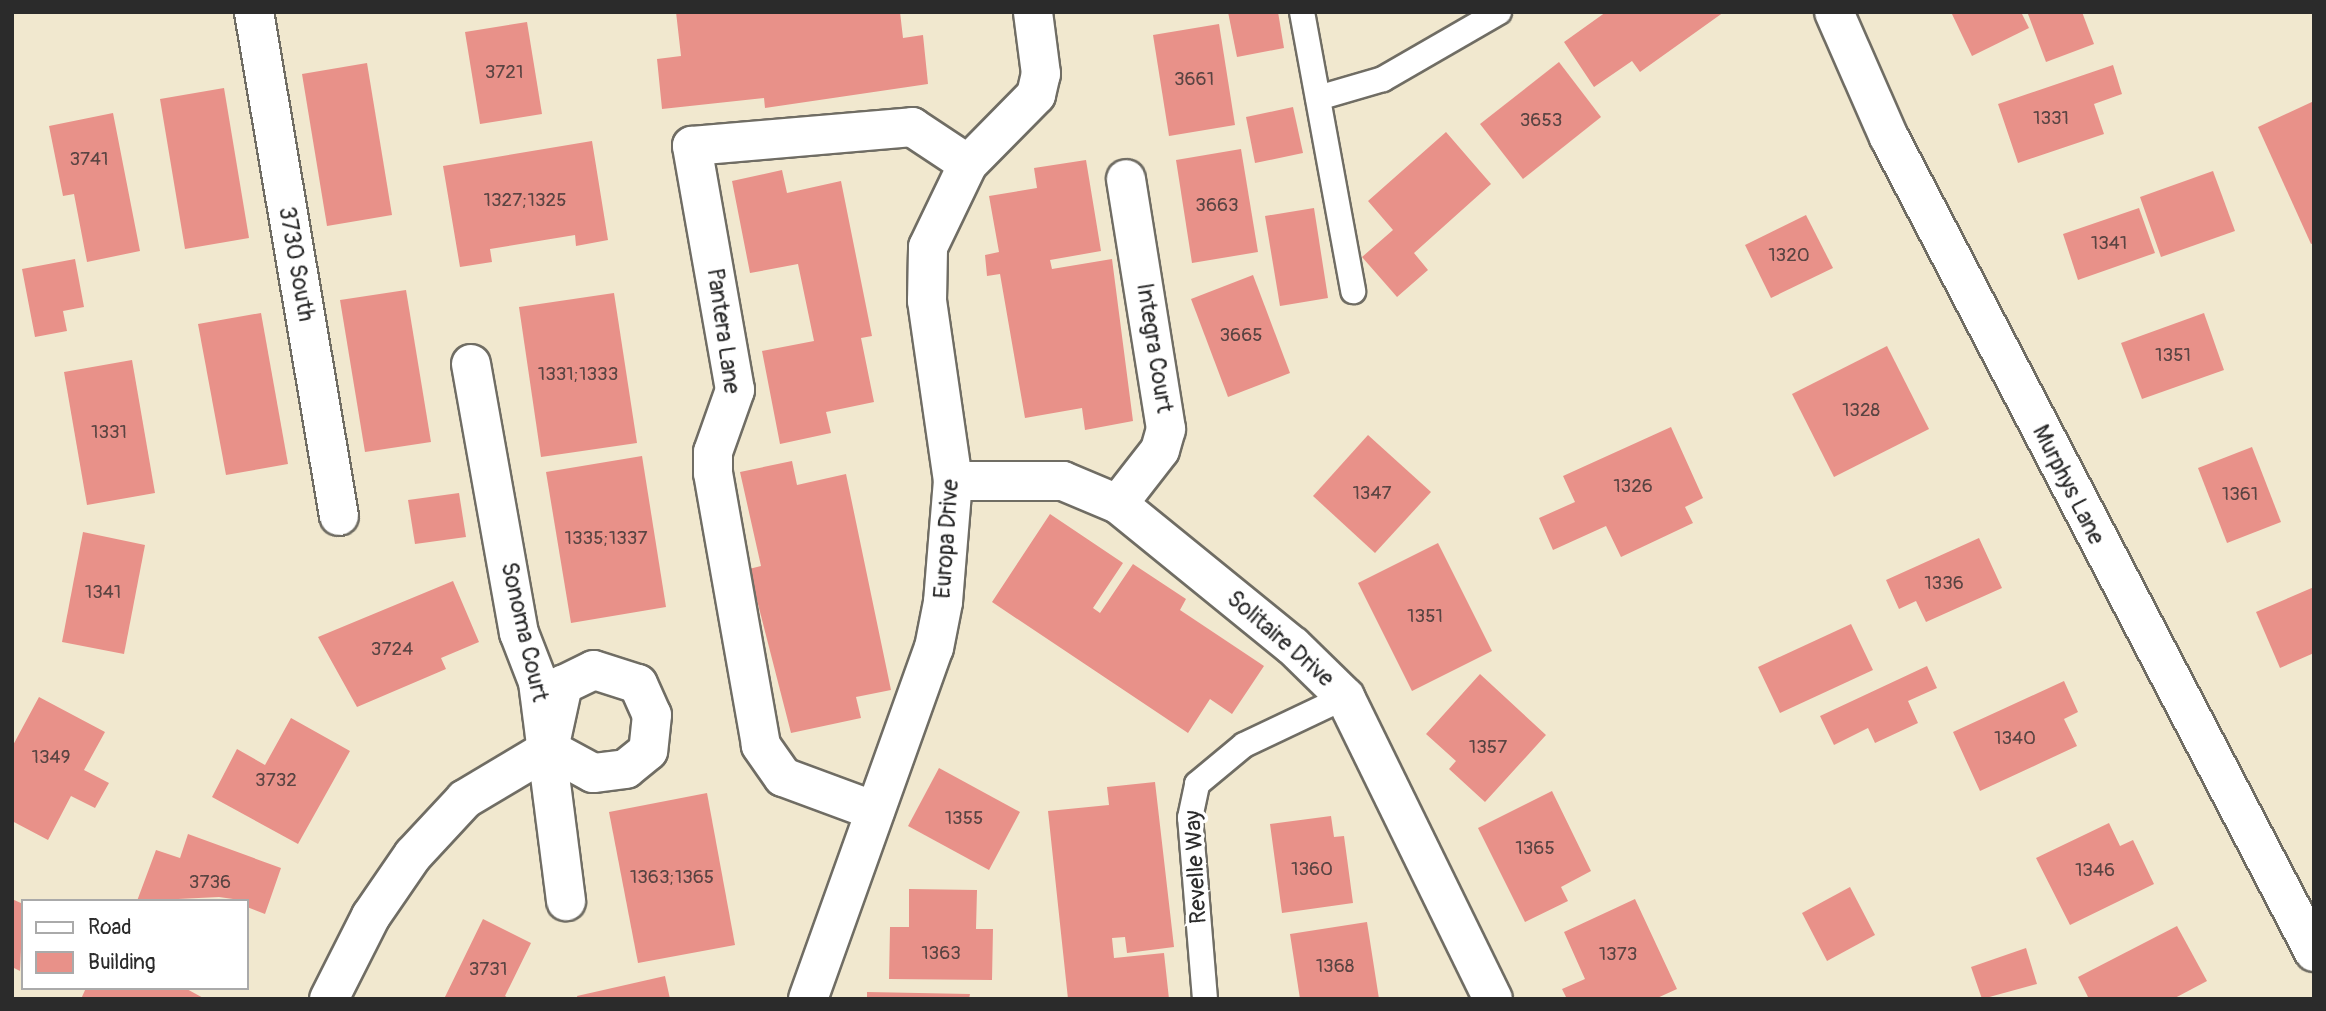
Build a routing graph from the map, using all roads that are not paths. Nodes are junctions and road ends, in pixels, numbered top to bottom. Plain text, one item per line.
1 (254, 12) edge
2 (1032, 12) edge
3 (1302, 12) edge
4 (1499, 12) edge
5 (1834, 12) edge
6 (1318, 98) junction
7 (968, 164) junction
8 (1126, 179) dead end
9 (1353, 291) dead end
10 (471, 364) dead end
11 (953, 481) junction
12 (1118, 505) junction
13 (339, 516) dead end
14 (1345, 698) junction
15 (549, 749) junction
16 (875, 811) junction
17 (566, 901) dead end
18 (2314, 952) edge
19 (329, 999) edge
20 (807, 999) edge
21 (1205, 999) edge
22 (1493, 999) edge

1 - 13 street, 3730 South
2 - 7 street, Europa Drive
3 - 6 lane
4 - 6 lane
5 - 18 street, Murphys Lane
6 - 9 lane
7 - 11 street, Europa Drive
7 - 16 street, Pantera Lane
8 - 12 street, Integra Court
10 - 15 street, Sonoma Court
11 - 12 street, Solitaire Drive
11 - 16 street, Europa Drive
12 - 14 street, Solitaire Drive
14 - 21 lane, Revelle Way
14 - 22 street, Solitaire Drive
15 - 17 street, Sonoma Court
15 - 19 street
16 - 20 street, Europa Drive

